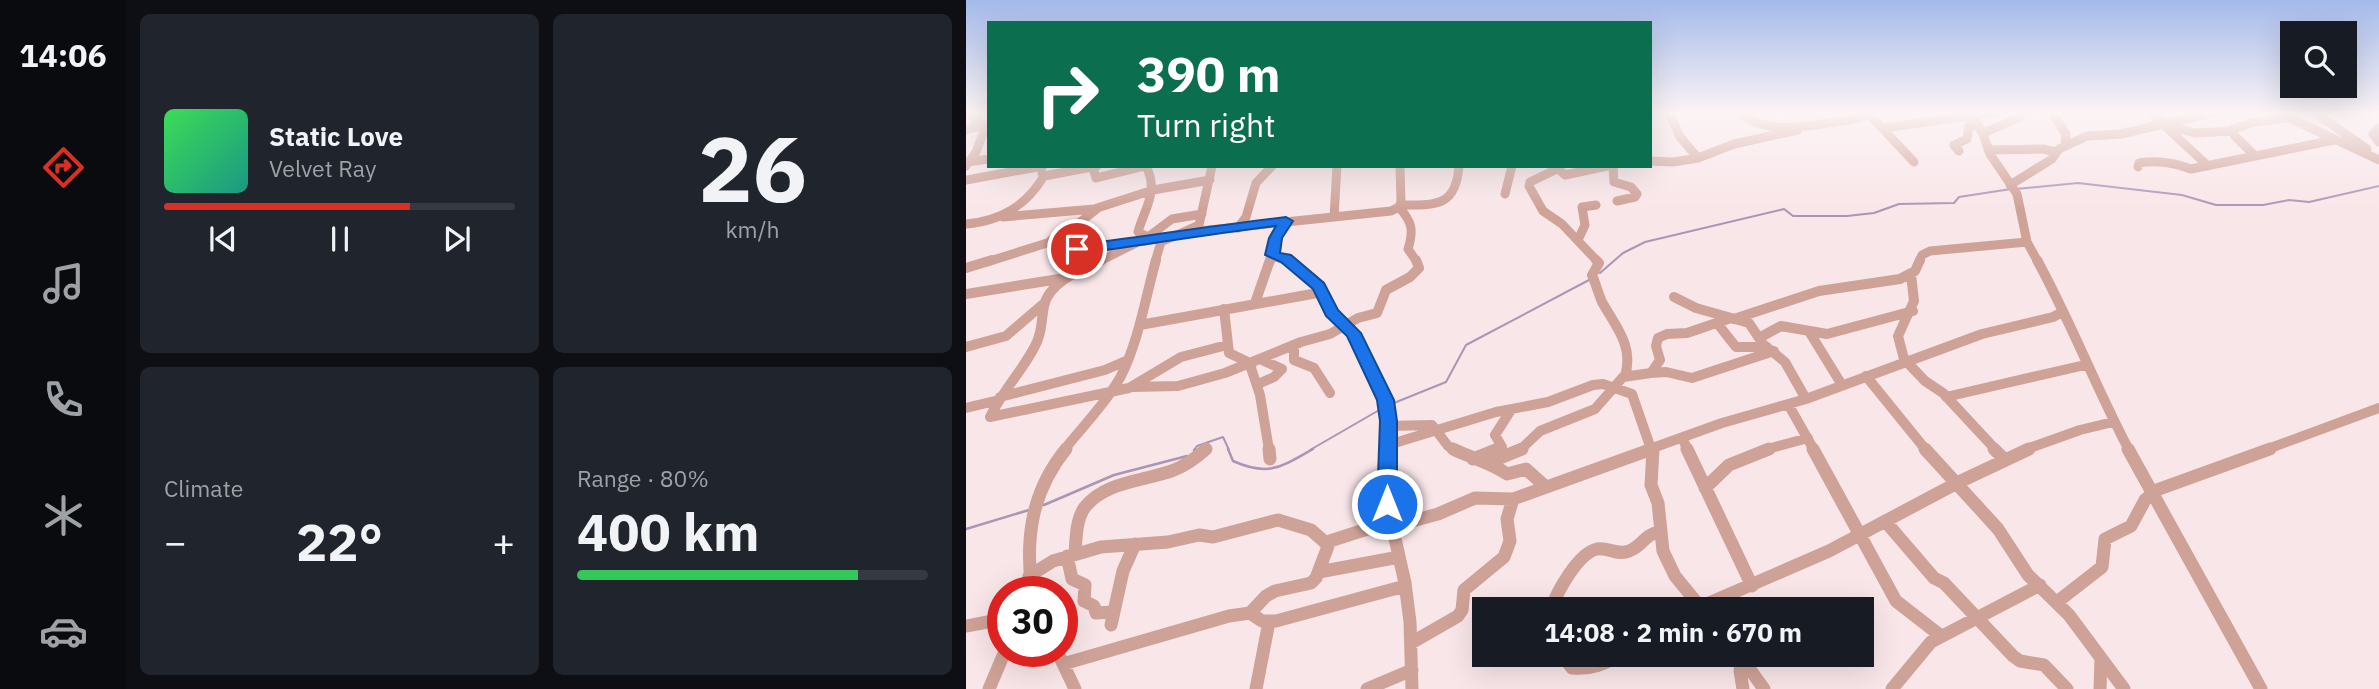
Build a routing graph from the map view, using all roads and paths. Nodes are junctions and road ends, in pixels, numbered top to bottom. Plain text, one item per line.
1 (973, 144) edge
2 (1686, 144) edge
3 (1734, 144) edge
4 (1898, 144) edge
5 (1956, 144) edge
6 (1986, 144) edge
7 (1997, 144) edge
8 (2186, 144) edge
9 (2244, 144) edge
10 (2312, 144) edge
11 (2344, 144) edge
12 (2359, 144) edge
13 (2065, 145) edge
14 (1988, 150) junction
15 (1959, 151) dead end
16 (2056, 152) junction
17 (2006, 153) junction
18 (2254, 155) junction
19 (1698, 158) junction
20 (2379, 158) edge
21 (987, 159) edge
22 (1652, 161) edge
23 (1914, 162) dead end
24 (967, 163) edge
25 (2208, 166) junction
26 (2138, 167) dead end
27 (1078, 168) edge
28 (1095, 168) edge
29 (1138, 168) edge
30 (1147, 168) edge
31 (1212, 168) edge
32 (1270, 168) edge
33 (1337, 168) edge
34 (1400, 168) edge
35 (1459, 168) edge
36 (1512, 168) edge
37 (1556, 168) edge
38 (1612, 168) edge
39 (1578, 169) edge
40 (1044, 170) edge
41 (966, 180) edge
42 (1210, 180) junction
43 (2012, 188) junction
44 (1153, 190) junction
45 (1505, 194) dead end
46 (1617, 201) dead end
47 (1596, 205) dead end
48 (1399, 206) junction
49 (1098, 208) junction
50 (1202, 214) junction
51 (1003, 217) junction
52 (1335, 217) junction
53 (1286, 221) junction
54 (966, 224) edge
55 (1237, 228) junction
56 (1187, 232) junction
57 (1147, 238) junction
58 (1165, 238) junction
59 (1577, 240) junction
60 (2027, 242) junction
61 (1046, 243) junction
62 (1077, 249) junction
63 (1272, 255) junction
64 (968, 270) edge
65 (1911, 274) junction
66 (1070, 276) junction
67 (1323, 292) junction
68 (966, 294) edge
69 (1674, 297) dead end
70 (1255, 303) junction
71 (1042, 305) junction
72 (1224, 309) junction
73 (1913, 311) junction
74 (2061, 317) junction
75 (1733, 318) junction
76 (1717, 323) junction
77 (1140, 325) junction
78 (1347, 326) junction
79 (1810, 333) junction
80 (1227, 345) junction
81 (1767, 345) junction
82 (1294, 347) junction
83 (966, 348) edge
84 (1128, 360) junction
85 (1908, 362) junction
86 (1255, 363) junction
87 (2085, 365) junction
88 (1651, 373) junction
89 (1625, 376) junction
90 (1866, 376) junction
91 (1258, 384) junction
92 (1842, 385) junction
93 (1132, 387) junction
94 (1114, 389) junction
95 (1614, 389) junction
96 (1330, 393) dead end
97 (1946, 397) junction
98 (1000, 399) junction
99 (1806, 399) junction
100 (1788, 404) junction
101 (966, 408) edge
102 (2379, 408) edge
103 (1511, 410) junction
104 (2113, 422) junction
105 (1388, 426) junction
106 (1437, 430) junction
107 (1682, 438) junction
108 (1808, 438) junction
109 (1388, 445) junction
110 (1206, 449) dead end
111 (1652, 449) junction
112 (2003, 458) junction
113 (1270, 459) dead end
114 (1472, 459) junction
115 (1496, 466) junction
116 (1957, 482) junction
117 (1546, 487) junction
118 (1705, 488) junction
119 (2152, 493) junction
120 (1513, 499) junction
121 (1885, 521) junction
122 (1393, 525) junction
123 (1661, 531) junction
124 (1860, 535) junction
125 (1135, 544) junction
126 (1327, 544) junction
127 (1071, 555) junction
128 (1399, 557) junction
129 (1319, 572) junction
130 (1029, 576) joint
131 (2040, 585) junction
132 (1405, 586) junction
133 (1752, 586) junction
134 (1557, 597) edge
135 (1693, 597) edge
136 (1726, 597) edge
137 (2057, 602) junction
138 (1250, 613) junction
139 (1976, 617) junction
140 (987, 622) edge
141 (1269, 622) junction
142 (966, 626) edge
143 (1941, 636) junction
144 (1411, 643) junction
145 (1078, 654) edge
146 (2101, 658) junction
147 (998, 667) edge
148 (1064, 667) edge
149 (1571, 667) edge
150 (1592, 667) edge
151 (1740, 667) edge
152 (1749, 667) edge
153 (1412, 670) junction
154 (989, 689) edge
155 (1075, 689) edge
156 (1256, 689) edge
157 (1367, 689) edge
158 (1412, 689) edge
159 (1742, 689) edge
160 (1764, 689) edge
161 (1892, 689) edge
162 (2067, 689) edge
163 (2099, 689) edge
164 (2124, 689) edge
165 (2261, 689) edge

1 - 24 street
2 - 19 street
3 - 19 street
4 - 23 street
5 - 15 street
6 - 14 street
7 - 17 street
8 - 25 street
9 - 18 street
10 - 18 street
11 - 20 street
12 - 20 street
13 - 16 street
14 - 17 street
14 - 43 street
16 - 17 street
16 - 43 street
18 - 25 street
19 - 22 street
21 - 24 street
25 - 26 street
27 - 40 street
28 - 29 street
30 - 44 street
31 - 42 street
32 - 55 street
33 - 52 street
34 - 48 street
35 - 48 street
36 - 45 street
37 - 39 street
37 - 59 street
38 - 46 street
40 - 41 street
40 - 51 street
42 - 44 street
42 - 50 street
43 - 60 street
44 - 49 street
44 - 57 street
47 - 59 street
48 - 52 street
48 - 78 street
49 - 51 street
49 - 61 street
50 - 56 street
50 - 57 street
51 - 54 street
52 - 53 street
53 - 55 street
53 - 63 street
55 - 56 street
56 - 58 street
57 - 58 street
57 - 62 street
57 - 66 street
58 - 77 street
59 - 89 street
60 - 65 street
60 - 74 street
61 - 62 street
61 - 64 street
62 - 66 street
63 - 67 street
63 - 70 street
65 - 73 street
65 - 75 street
66 - 68 street
66 - 71 street
67 - 70 street
67 - 78 street
69 - 75 street
70 - 72 street
71 - 83 street
71 - 98 street
72 - 77 street
72 - 80 street
73 - 79 street
73 - 85 street
74 - 85 street
74 - 87 street
75 - 76 street
75 - 81 street
76 - 81 street
76 - 88 street
77 - 84 street
78 - 82 street
78 - 105 street
79 - 81 street
79 - 92 street
80 - 86 street
80 - 93 street
81 - 88 street
81 - 99 street
82 - 86 street
82 - 96 street
84 - 94 street
84 - 98 street
85 - 90 street
85 - 97 street
86 - 91 street
86 - 91 street
86 - 93 street
87 - 97 street
87 - 104 street
88 - 89 street
89 - 95 street
90 - 92 street
90 - 116 street
91 - 113 street
92 - 99 street
93 - 94 street
94 - 98 street
94 - 130 street
95 - 103 street
95 - 111 street
95 - 115 street
97 - 112 street
98 - 101 street
99 - 100 street
100 - 107 street
100 - 108 street
102 - 119 street
103 - 106 street
103 - 114 street
104 - 112 street
104 - 119 street
105 - 106 street
105 - 109 street
106 - 109 street
106 - 114 street
107 - 111 street
107 - 118 street
108 - 118 street
108 - 124 street
109 - 122 street
110 - 127 street
111 - 117 street
111 - 123 street
112 - 116 street
114 - 115 street
115 - 117 street
116 - 121 street
116 - 131 street
117 - 120 street
118 - 133 street
119 - 137 street
119 - 165 street
120 - 122 street
120 - 144 street
121 - 124 street
121 - 139 street
122 - 126 street
122 - 128 street
123 - 134 street
123 - 135 street
124 - 133 street
124 - 143 street
125 - 126 street
125 - 127 street
125 - 127 street
126 - 129 street
127 - 130 street
128 - 129 street
128 - 132 street
129 - 138 street
131 - 137 street
131 - 139 street
132 - 141 street
132 - 144 street
133 - 136 street
137 - 146 street
138 - 141 street
138 - 145 street
139 - 143 street
139 - 162 street
140 - 142 street
141 - 156 street
143 - 161 street
144 - 153 street
146 - 163 street
146 - 164 street
147 - 154 street
148 - 155 street
149 - 150 street
151 - 159 street
152 - 160 street
153 - 157 street
153 - 158 street

